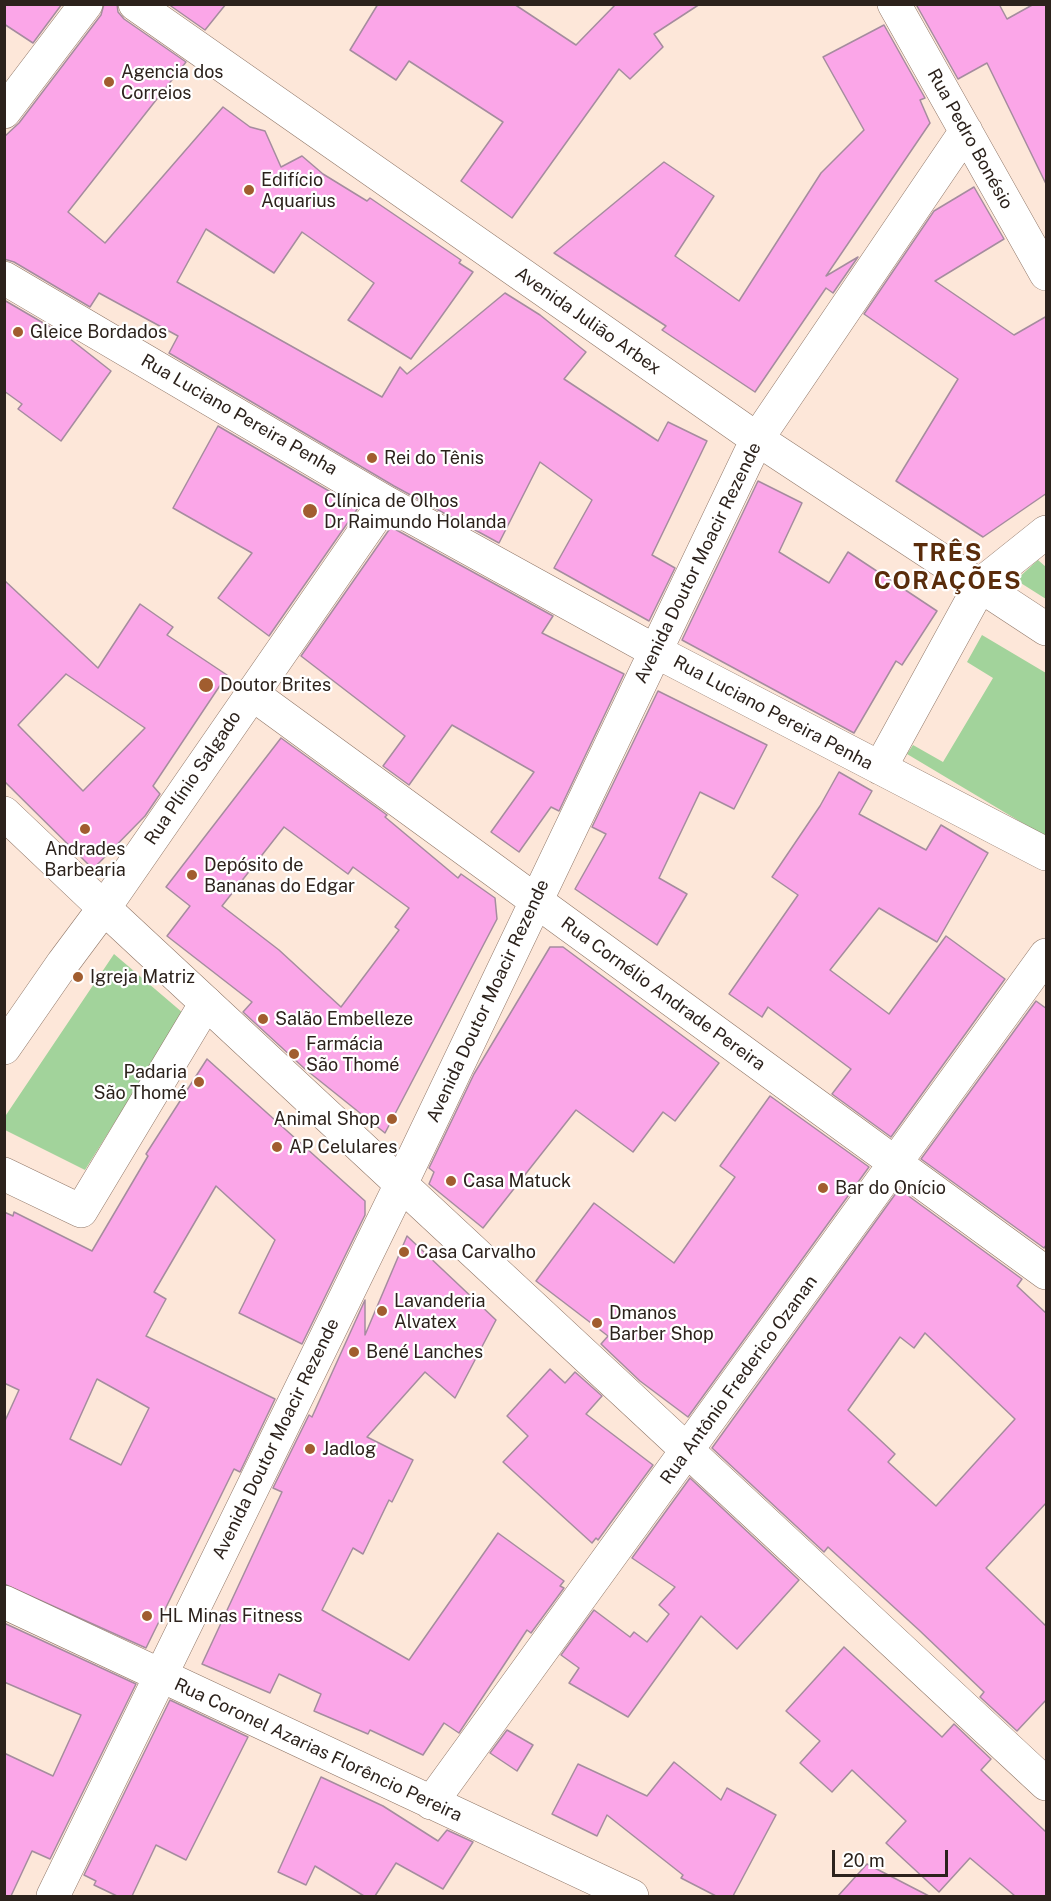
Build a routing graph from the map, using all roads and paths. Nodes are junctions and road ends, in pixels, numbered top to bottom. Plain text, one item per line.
1 (86, 4) edge
2 (135, 4) edge
3 (894, 4) edge
4 (4, 111) edge
5 (966, 131) junction
6 (1047, 274) edge
7 (4, 278) edge
8 (757, 439) junction
9 (386, 502) junction
10 (1047, 532) edge
11 (981, 584) junction
12 (1047, 630) edge
13 (655, 651) junction
14 (251, 693) junction
15 (880, 768) junction
16 (4, 813) edge
17 (1047, 854) edge
18 (536, 901) junction
19 (104, 908) junction
20 (1047, 955) edge
21 (206, 1003) junction
22 (4, 1048) edge
23 (895, 1163) junction
24 (4, 1174) edge
25 (401, 1184) junction
26 (1047, 1273) edge
27 (688, 1451) junction
28 (4, 1602) edge
29 (160, 1676) junction
30 (1047, 1784) edge
31 (430, 1803) junction
32 (53, 1896) edge
33 (632, 1896) edge

1 - 4 street
2 - 8 street, Avenida Julião Arbex
3 - 5 street, Rua Pedro Bonésio
5 - 6 street, Rua Pedro Bonésio
5 - 8 street, Avenida Doutor Moacir Rezende
7 - 9 street, Rua Luciano Pereira Penha
8 - 11 street, Avenida Julião Arbex
8 - 13 street, Avenida Doutor Moacir Rezende
9 - 13 street, Rua Luciano Pereira Penha
9 - 14 street, Rua Plínio Salgado
10 - 11 street
11 - 12 street, Avenida Julião Arbex
11 - 15 street
13 - 15 street, Rua Luciano Pereira Penha
13 - 18 street, Avenida Doutor Moacir Rezende
14 - 18 street, Rua Cornélio Andrade Pereira
14 - 19 street, Rua Plínio Salgado
15 - 17 street, Rua Luciano Pereira Penha
16 - 19 street
18 - 23 street, Rua Cornélio Andrade Pereira
18 - 25 street, Avenida Doutor Moacir Rezende
19 - 21 street
19 - 22 street, Rua Plínio Salgado
20 - 23 street, Rua Antônio Frederico Ozanan
21 - 24 street
21 - 25 street
23 - 26 street, Rua Cornélio Andrade Pereira
23 - 27 street, Rua Antônio Frederico Ozanan
25 - 27 street
25 - 29 street, Avenida Doutor Moacir Rezende
27 - 30 street
27 - 31 street, Rua Antônio Frederico Ozanan
28 - 29 street, Rua Coronel Azarias Florêncio Pereira
29 - 31 street, Rua Coronel Azarias Florêncio Pereira
29 - 32 street, Avenida Doutor Moacir Rezende
31 - 33 street, Rua Coronel Azarias Florêncio Pereira

